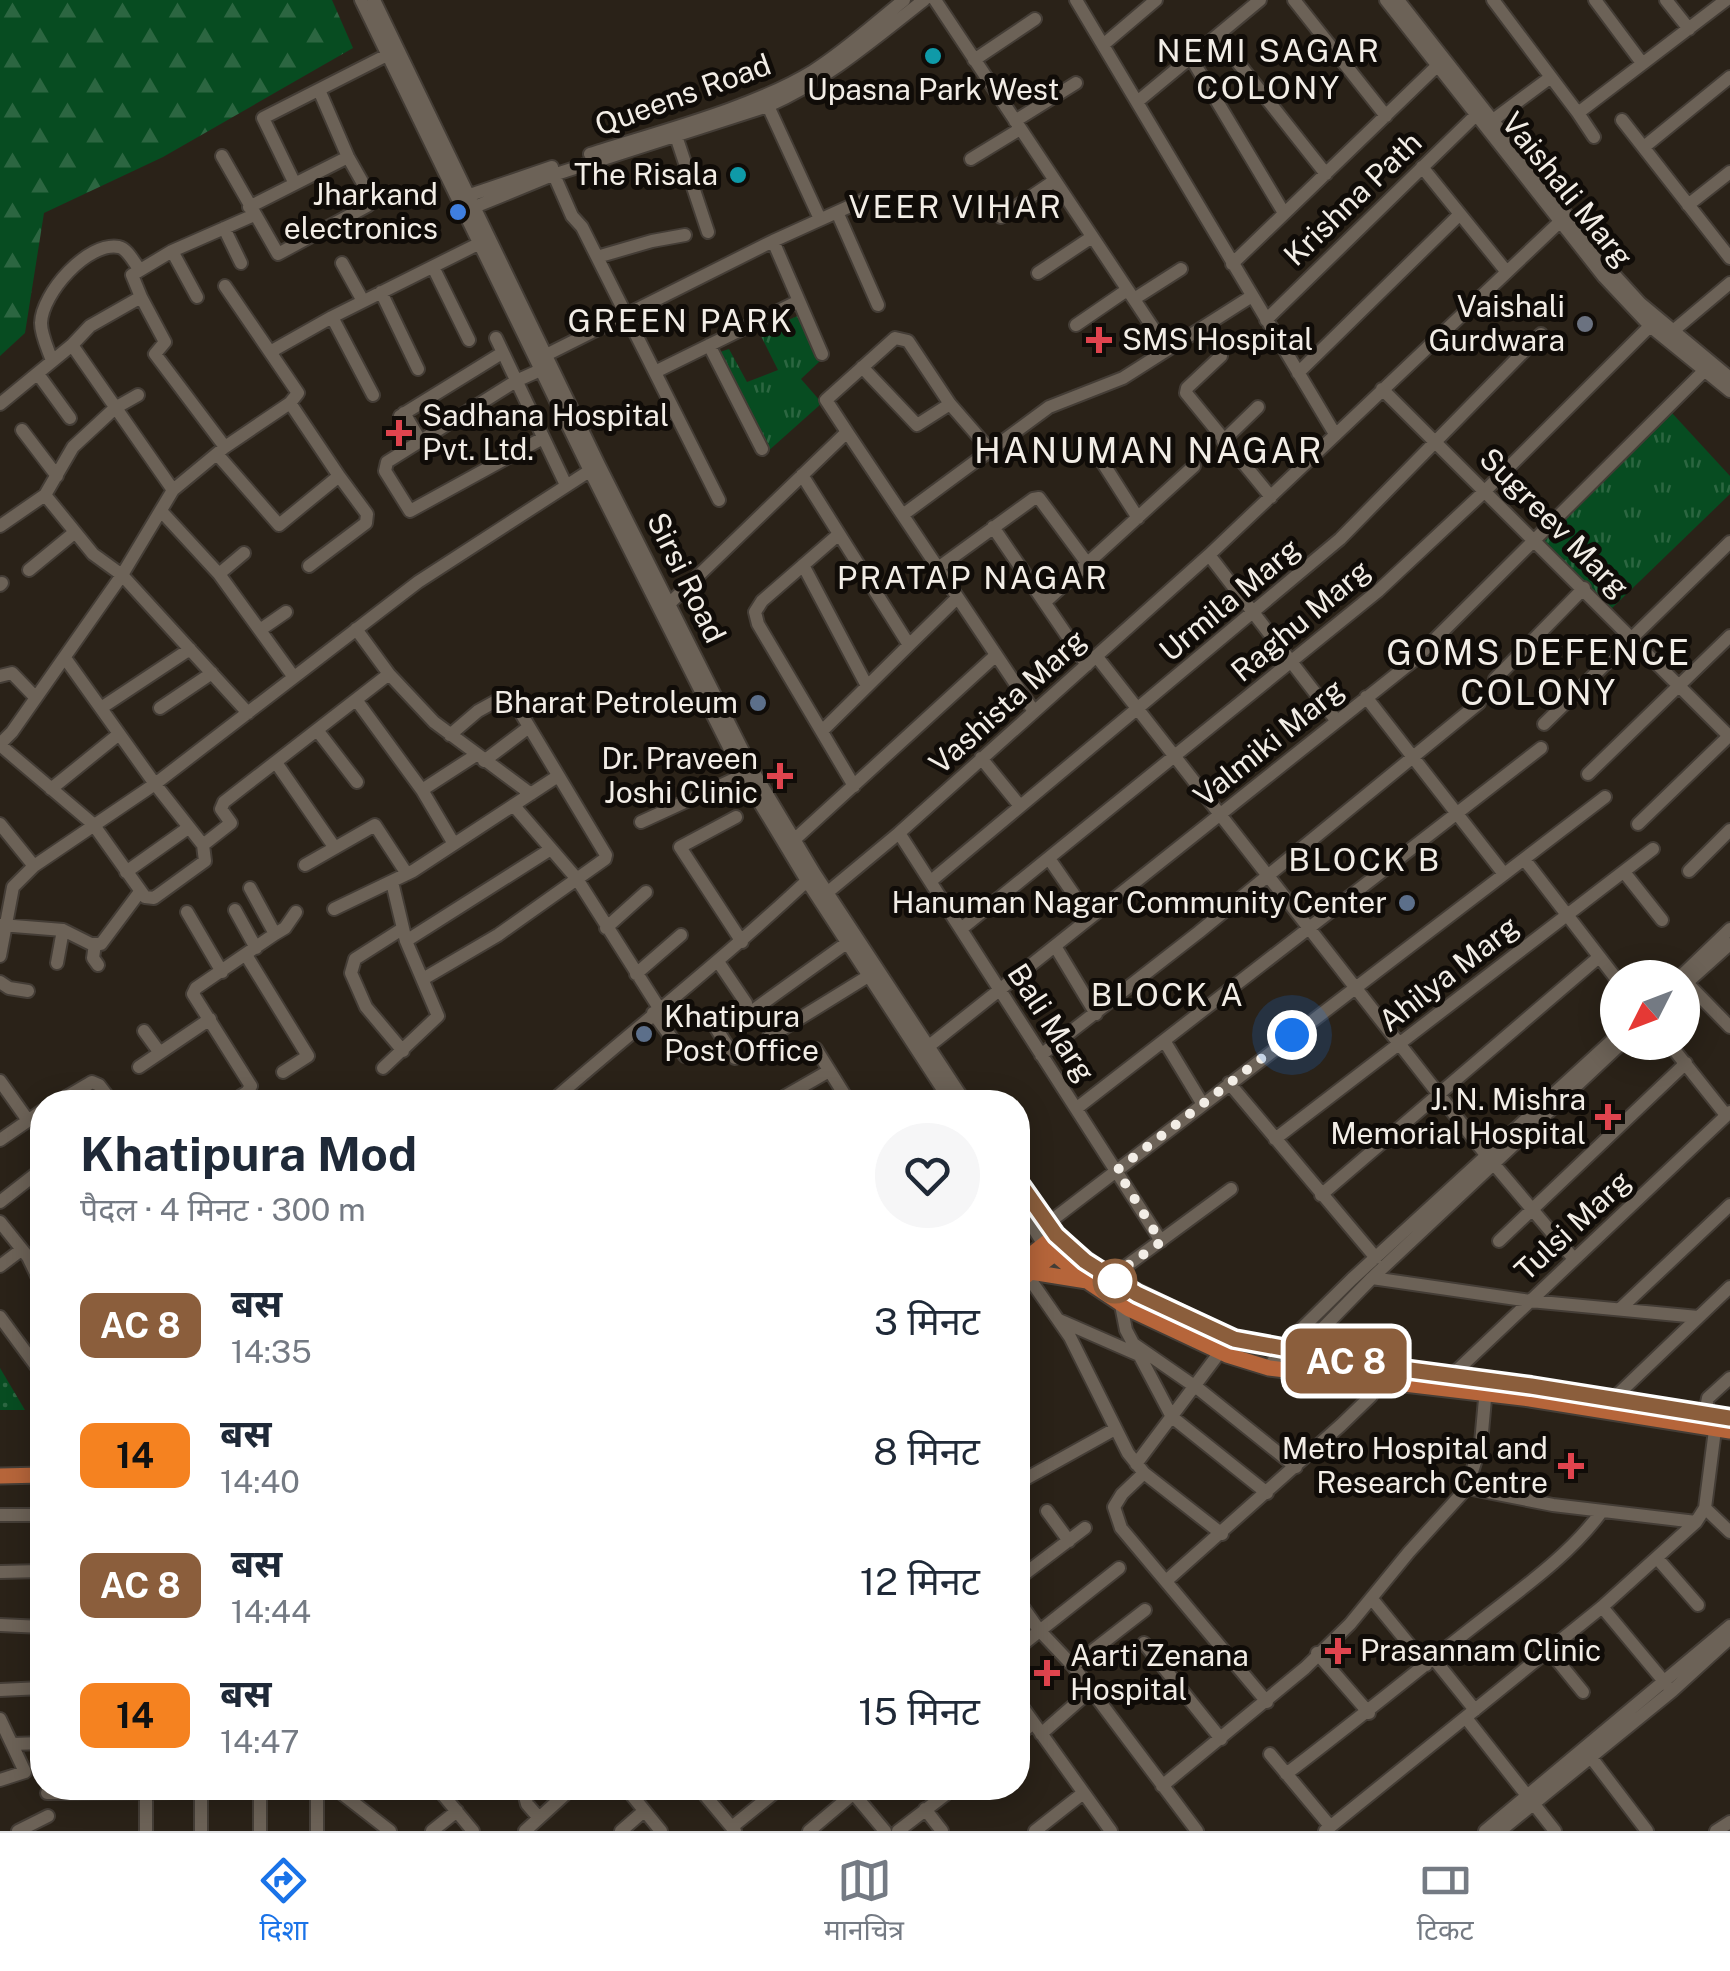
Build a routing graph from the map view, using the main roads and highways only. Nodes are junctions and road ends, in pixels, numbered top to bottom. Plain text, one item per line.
1 (1053, 1241) junction
2 (1030, 1263) edge
3 (1030, 1271) edge
4 (1086, 1281) junction
5 (1486, 1387) junction
6 (1720, 1421) edge
7 (30, 1475) edge
8 (0, 1476) edge

1 - 2 main road
1 - 4 main road
1 - 5 main road
3 - 4 main road
4 - 5 main road
5 - 6 main road
5 - 6 main road
7 - 8 main road

